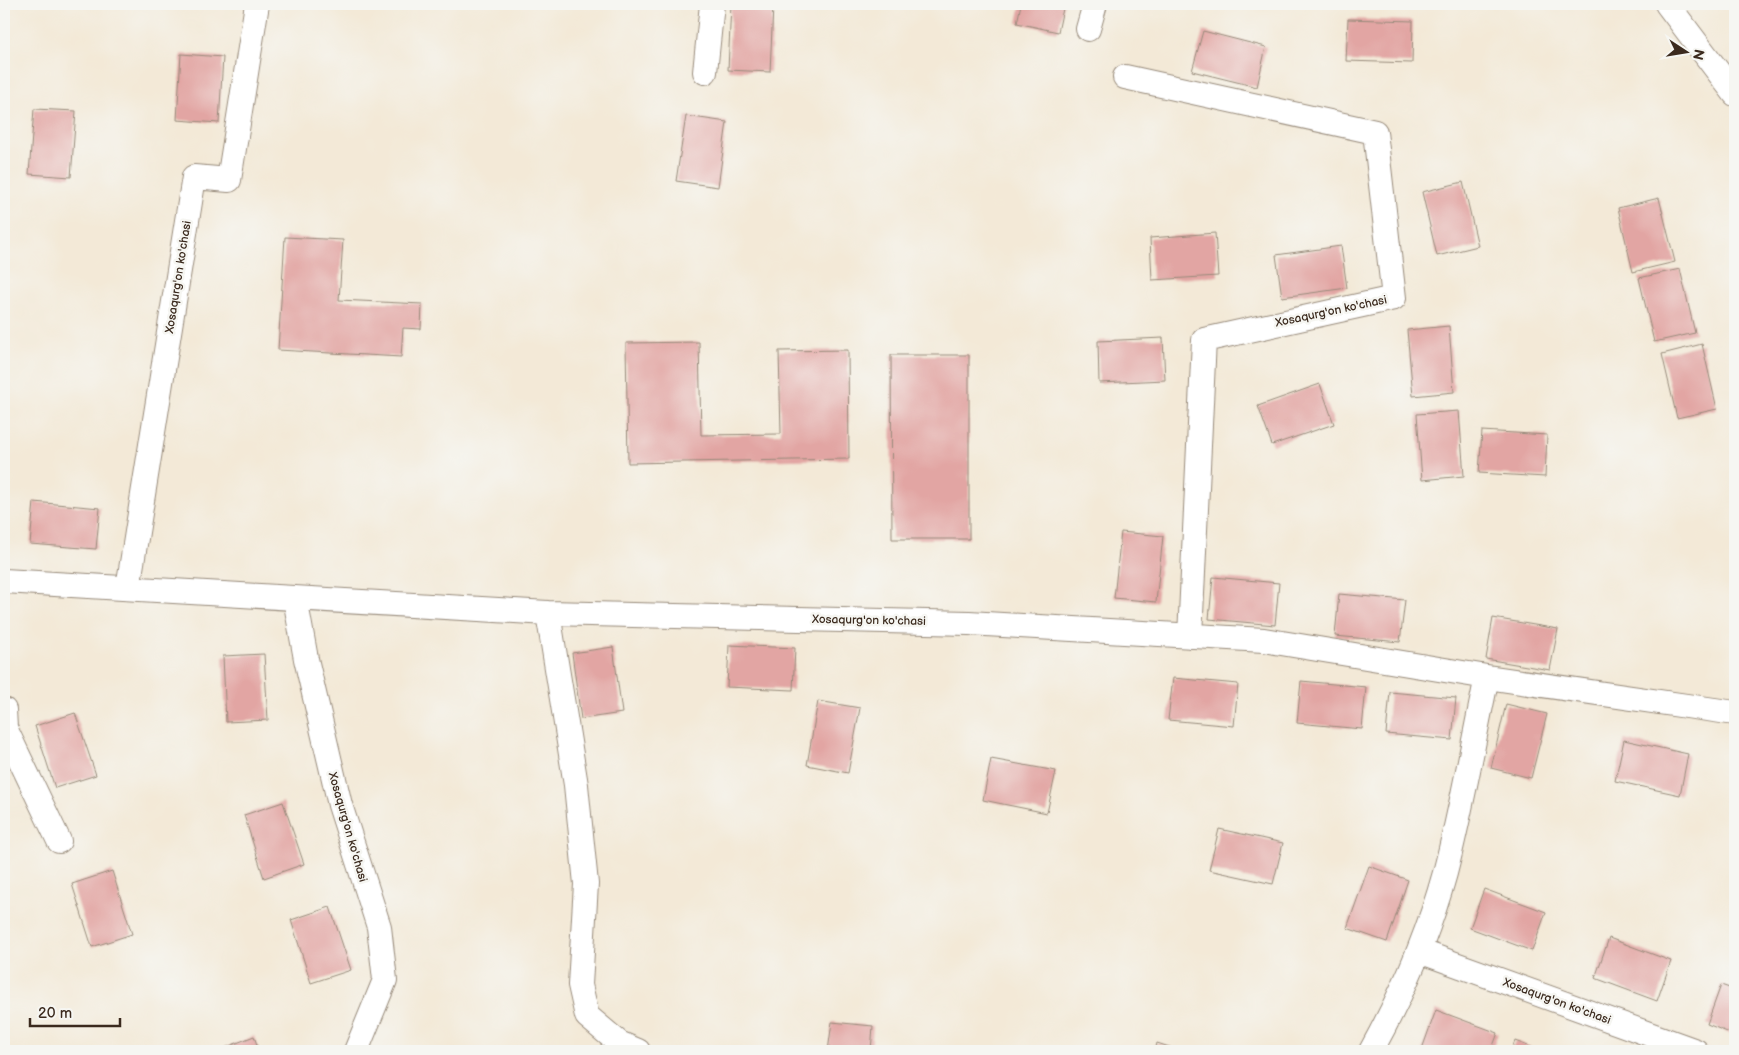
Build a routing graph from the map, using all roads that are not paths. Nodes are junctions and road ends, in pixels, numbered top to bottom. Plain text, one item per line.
1 (257, 4) edge
2 (712, 4) edge
3 (1095, 4) edge
4 (1667, 4) edge
5 (1088, 29) dead end
6 (705, 72) dead end
7 (1125, 77) dead end
8 (1735, 94) edge
9 (4, 581) edge
10 (128, 588) junction
11 (295, 598) junction
12 (548, 613) junction
13 (1190, 636) junction
14 (1487, 676) junction
15 (4, 710) edge
16 (1735, 713) edge
17 (59, 842) dead end
18 (1419, 951) junction
19 (356, 1051) edge
20 (638, 1051) edge
21 (1371, 1051) edge
22 (1696, 1051) edge

1 - 10 street, Xosaqurg'on ko'chasi
2 - 6 street
3 - 5 street
4 - 8 street
7 - 13 street, Xosaqurg'on ko'chasi
9 - 10 street, Xosaqurg'on ko'chasi
10 - 11 street, Xosaqurg'on ko'chasi
11 - 12 street, Xosaqurg'on ko'chasi
11 - 19 street, Xosaqurg'on ko'chasi
12 - 13 street, Xosaqurg'on ko'chasi
12 - 20 street
13 - 14 street, Xosaqurg'on ko'chasi
14 - 16 street, Xosaqurg'on ko'chasi
14 - 18 street
15 - 17 street
18 - 21 street
18 - 22 street, Xosaqurg'on ko'chasi

